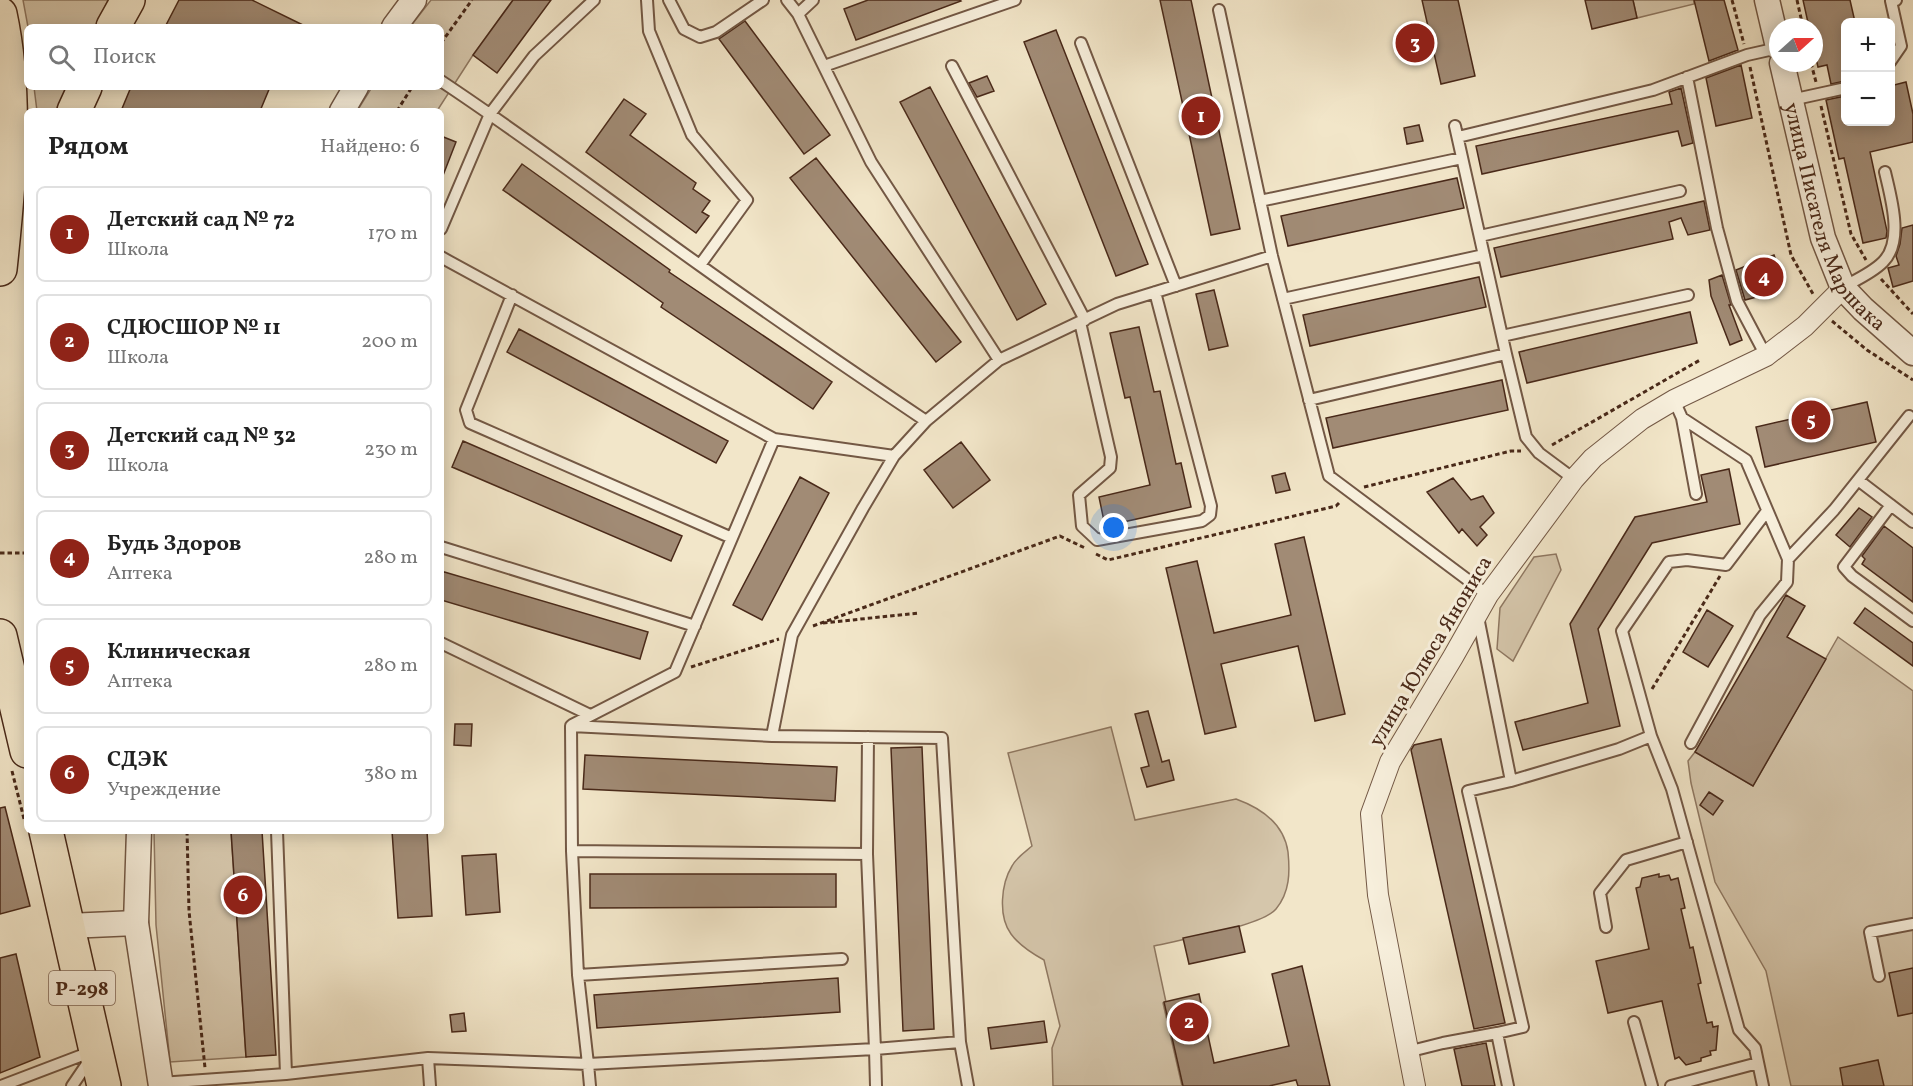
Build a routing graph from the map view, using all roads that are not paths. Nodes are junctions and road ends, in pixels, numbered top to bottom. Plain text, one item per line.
1 (128, 0) edge
2 (414, 0) edge
3 (594, 0) edge
4 (647, 0) edge
5 (669, 0) edge
6 (763, 0) edge
7 (787, 0) edge
8 (813, 0) edge
9 (1015, 0) edge
10 (1767, 0) edge
11 (1893, 0) edge
12 (1219, 10) dead end
13 (0, 14) edge
14 (798, 14) junction
15 (1771, 18) edge
16 (115, 24) edge
17 (396, 24) edge
18 (1081, 43) dead end
19 (1769, 49) edge
20 (1895, 55) edge
21 (824, 66) junction
22 (952, 66) dead end
23 (1784, 72) edge
24 (1687, 77) junction
25 (444, 83) edge
26 (1841, 89) edge
27 (84, 90) edge
28 (354, 90) edge
29 (1790, 100) junction
30 (75, 108) edge
31 (344, 108) edge
32 (490, 114) junction
33 (1455, 126) dead end
34 (1458, 137) junction
35 (1462, 158) junction
36 (1885, 172) dead end
37 (1680, 191) dead end
38 (1260, 201) junction
39 (444, 222) edge
40 (24, 228) edge
41 (1480, 236) junction
42 (1484, 255) junction
43 (1272, 256) junction
44 (444, 258) edge
45 (700, 266) junction
46 (0, 269) edge
47 (0, 285) edge
48 (1176, 286) junction
49 (1842, 288) junction
50 (1155, 292) junction
51 (512, 295) junction
52 (1688, 295) dead end
53 (1283, 299) junction
54 (1082, 321) junction
55 (1502, 336) junction
56 (1911, 348) edge
57 (1506, 354) junction
58 (1766, 356) junction
59 (999, 360) junction
60 (1309, 400) junction
61 (1678, 409) junction
62 (1909, 416) dead end
63 (926, 421) junction
64 (774, 439) junction
65 (894, 456) junction
66 (1574, 479) junction
67 (1858, 480) junction
68 (1696, 494) dead end
69 (1891, 506) junction
70 (1767, 511) junction
71 (1913, 522) edge
72 (732, 538) junction
73 (444, 549) edge
74 (1788, 559) junction
75 (1488, 595) junction
76 (1477, 614) junction
77 (1913, 621) edge
78 (695, 626) junction
79 (0, 636) edge
80 (444, 644) edge
81 (590, 716) junction
82 (571, 726) junction
83 (772, 736) junction
84 (1651, 736) junction
85 (868, 737) junction
86 (24, 738) edge
87 (1691, 742) dead end
88 (1511, 781) junction
89 (47, 834) edge
90 (139, 834) edge
91 (277, 834) edge
92 (1687, 842) junction
93 (572, 851) junction
94 (867, 854) junction
95 (136, 923) junction
96 (1913, 924) edge
97 (68, 926) junction
98 (1606, 927) dead end
99 (842, 958) dead end
100 (578, 975) junction
101 (1879, 976) dead end
102 (1634, 1022) dead end
103 (1497, 1033) junction
104 (960, 1042) junction
105 (875, 1049) junction
106 (96, 1050) junction
107 (1407, 1052) junction
108 (428, 1058) junction
109 (1758, 1063) junction
110 (588, 1064) junction
111 (286, 1074) junction
112 (160, 1084) edge
113 (1, 1086) edge
114 (72, 1086) edge
115 (104, 1086) edge
116 (430, 1086) edge
117 (590, 1086) edge
118 (876, 1086) edge
119 (968, 1086) edge
120 (1415, 1086) edge
121 (1508, 1086) edge
122 (1652, 1086) edge
123 (1671, 1086) edge
124 (1763, 1086) edge

1 - 16 highway
2 - 17 street
3 - 32 lane
4 - 45 lane
5 - 6 lane
7 - 14 lane
8 - 14 lane
9 - 21 lane
10 - 15 street
11 - 20 lane
12 - 38 lane
13 - 46 highway
14 - 21 lane
18 - 48 lane
19 - 24 lane
21 - 59 lane
22 - 54 lane
23 - 29 street, улица Писателя Маршака
24 - 34 lane
24 - 58 lane
25 - 32 lane
26 - 29 lane
27 - 30 highway
28 - 31 street
29 - 49 street, улица Писателя Маршака
32 - 39 lane
32 - 45 lane
33 - 34 lane
34 - 35 lane
35 - 38 lane
35 - 41 lane
36 - 49 lane
37 - 41 lane
38 - 43 lane
40 - 47 highway
41 - 42 lane
42 - 53 lane
42 - 55 lane
43 - 48 lane
43 - 53 lane
44 - 51 lane
45 - 63 lane
48 - 50 lane
49 - 56 street, улица Писателя Маршака
49 - 58 street, улица Юлюса Янониса
50 - 54 lane
50 - 54 lane
51 - 64 lane
51 - 72 lane
52 - 55 lane
53 - 60 lane
54 - 59 lane
55 - 57 lane
57 - 60 lane
57 - 66 lane
58 - 61 street, улица Юлюса Янониса
59 - 63 lane
60 - 75 lane
61 - 66 street, улица Юлюса Янониса
61 - 68 lane
61 - 70 lane
62 - 67 lane
63 - 65 lane
64 - 65 lane
64 - 72 lane
65 - 83 lane
66 - 75 street, улица Юлюса Янониса
67 - 69 lane
67 - 74 lane
69 - 71 lane
69 - 77 lane
70 - 74 lane
70 - 84 lane
72 - 78 lane
73 - 78 lane
74 - 87 lane
75 - 76 street, улица Юлюса Янониса
76 - 88 lane
76 - 107 street, улица Юлюса Янониса
78 - 81 lane
79 - 86 highway
80 - 81 lane
81 - 82 lane
82 - 83 lane
82 - 93 lane
83 - 85 lane
84 - 88 lane
84 - 92 lane
85 - 94 lane
85 - 104 lane
88 - 103 lane
89 - 97 highway, Р-298
90 - 95 street
91 - 111 lane
92 - 98 lane
92 - 109 lane
93 - 94 lane
93 - 100 lane
94 - 105 lane
95 - 97 street
95 - 112 street
96 - 101 lane
97 - 106 highway, Р-298
99 - 100 lane
100 - 110 lane
102 - 122 lane
103 - 107 lane
103 - 121 lane
104 - 105 lane
104 - 119 lane
105 - 110 lane
105 - 118 lane
106 - 113 lane
106 - 114 lane
106 - 115 highway, Р-298
107 - 120 street, улица Юлюса Янониса
108 - 110 lane
108 - 111 lane
108 - 116 lane
109 - 123 lane
109 - 124 lane
110 - 117 lane
111 - 112 lane

